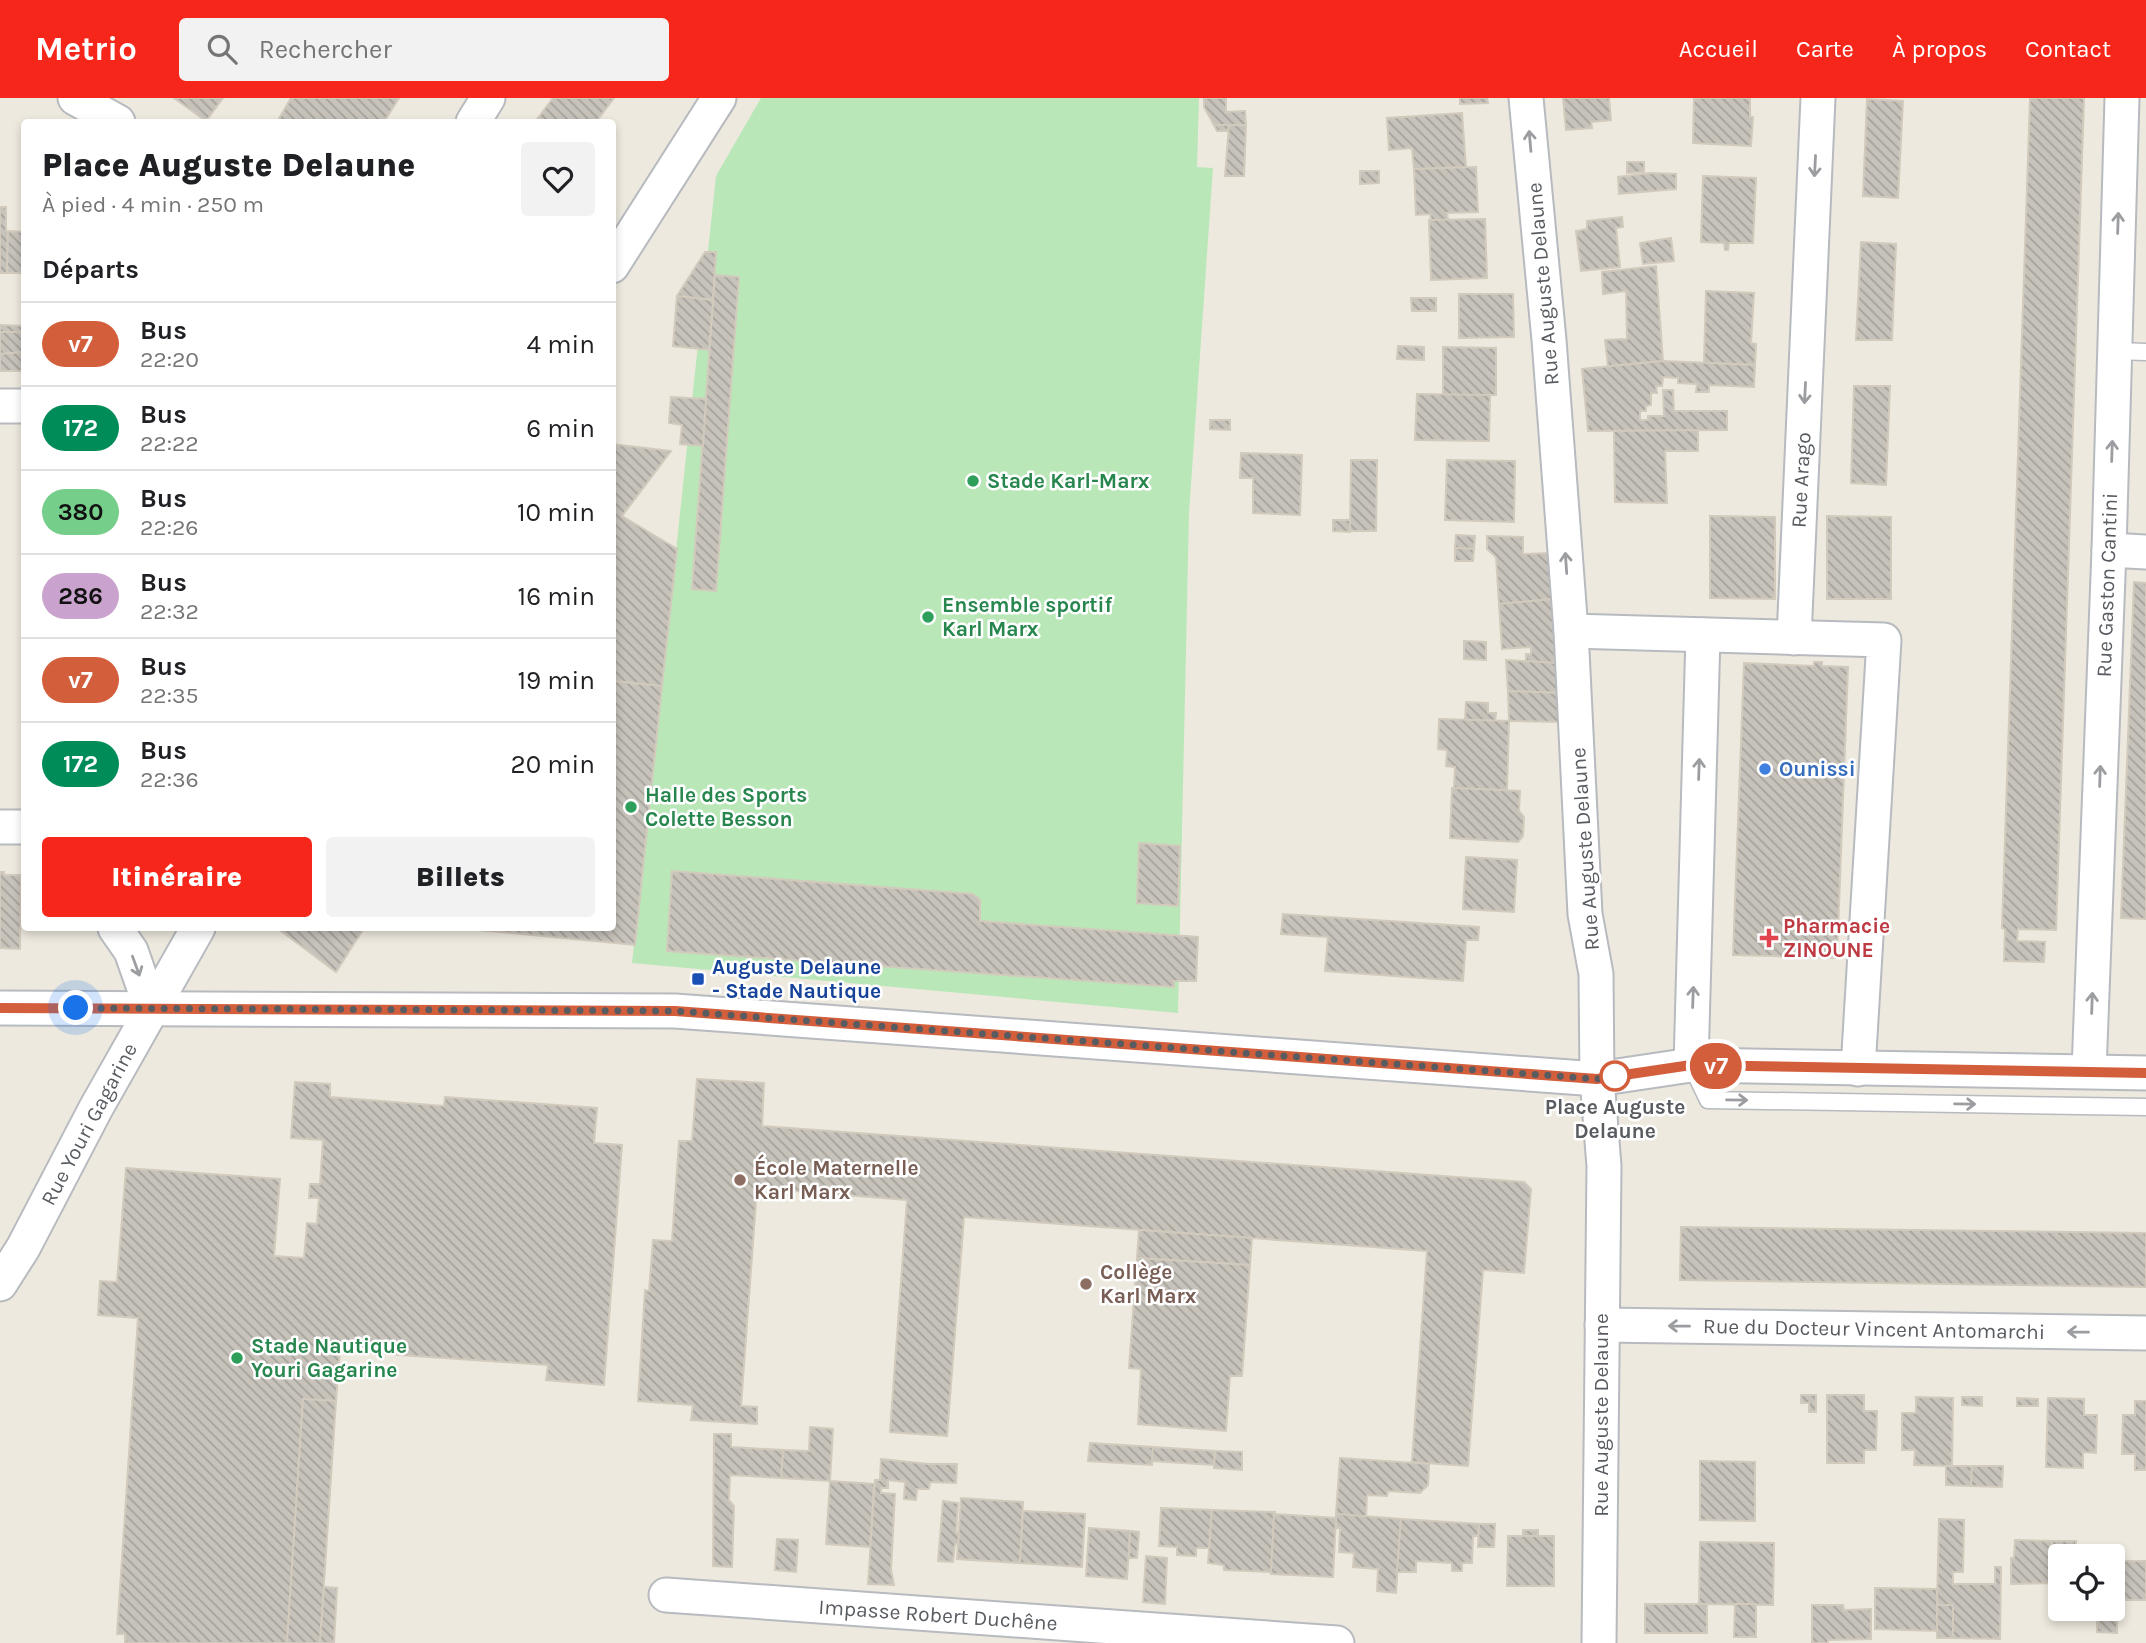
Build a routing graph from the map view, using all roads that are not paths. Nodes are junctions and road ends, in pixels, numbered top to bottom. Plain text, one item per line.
1 (75, 98) edge
2 (488, 98) edge
3 (719, 98) edge
4 (1526, 98) edge
5 (1818, 98) edge
6 (2122, 98) edge
7 (113, 119) edge
8 (474, 119) edge
9 (616, 261) edge
10 (2130, 351) edge
11 (0, 406) edge
12 (21, 406) edge
13 (2109, 550) junction
14 (2146, 552) edge
15 (1571, 631) junction
16 (1703, 635) junction
17 (1794, 638) junction
18 (0, 827) edge
19 (21, 827) edge
20 (117, 931) edge
21 (185, 935) edge
22 (0, 1008) edge
23 (151, 1008) junction
24 (1691, 1065) junction
25 (1858, 1069) junction
26 (2089, 1071) junction
27 (2146, 1073) edge
28 (1597, 1079) junction
29 (2146, 1107) edge
30 (11, 1247) edge
31 (0, 1284) edge
32 (1602, 1325) junction
33 (2146, 1333) edge
34 (666, 1595) dead end
35 (1336, 1643) edge
36 (1600, 1643) edge

1 - 7 street
2 - 8 street
3 - 9 street
15 -> 4 street, Rue Auguste Delaune
5 -> 17 street, Rue Arago
10 -> 6 street, Rue Gaston Cantini
13 -> 10 street, Rue Gaston Cantini
11 - 12 street
13 - 14 street
26 -> 13 street, Rue Gaston Cantini
15 - 16 street
15 - 28 street, Rue Auguste Delaune
16 - 17 street
24 -> 16 street
17 - 25 street
18 - 19 street
20 -> 23 street
21 - 23 street, Rue Youri Gagarine
22 - 23 street
23 - 28 street
23 - 30 street, Rue Youri Gagarine
24 - 25 street
24 - 28 street
24 -> 29 lane
25 - 26 street
26 - 27 street
28 - 32 street, Rue Auguste Delaune
30 - 31 street, Rue Youri Gagarine
33 -> 32 street, Rue du Docteur Vincent Antomarchi
32 - 36 street, Rue Auguste Delaune
34 - 35 street, Impasse Robert Duchêne

